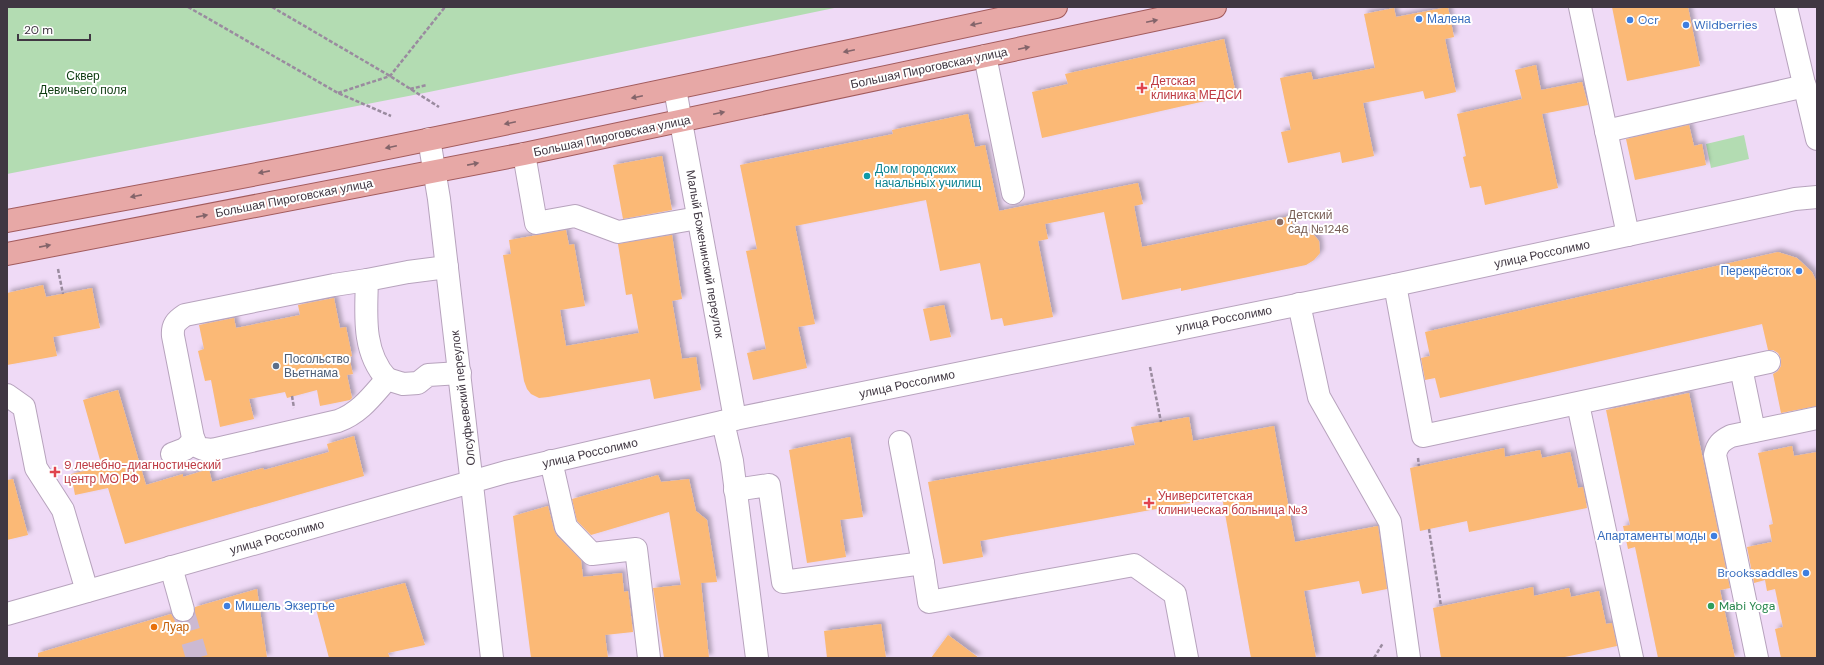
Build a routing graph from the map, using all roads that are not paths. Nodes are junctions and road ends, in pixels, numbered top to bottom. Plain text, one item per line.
1 (1056, 7) edge
2 (1215, 7) edge
3 (1580, 7) edge
4 (1786, 7) edge
5 (985, 56) junction
6 (1805, 86) junction
7 (675, 89) junction
8 (681, 121) junction
9 (1606, 131) junction
10 (429, 139) junction
11 (1817, 139) edge
12 (524, 154) junction
13 (435, 172) junction
14 (1013, 193) dead end
15 (1817, 197) edge
16 (698, 218) junction
17 (7, 221) edge
18 (1628, 235) junction
19 (7, 254) edge
20 (447, 267) junction
21 (367, 280) junction
22 (1395, 285) junction
23 (1299, 304) junction
24 (1769, 362) dead end
25 (1741, 368) junction
26 (460, 373) junction
27 (387, 379) junction
28 (7, 395) edge
29 (1578, 404) junction
30 (1817, 418) edge
31 (729, 421) junction
32 (1754, 431) junction
33 (194, 440) junction
34 (900, 442) dead end
35 (172, 454) dead end
36 (552, 462) junction
37 (472, 481) junction
38 (736, 490) junction
39 (923, 564) junction
40 (170, 567) junction
41 (87, 592) junction
42 (183, 610) tunnel mouth
43 (7, 614) edge
44 (492, 658) edge
45 (649, 658) edge
46 (757, 658) edge
47 (1187, 658) edge
48 (1409, 658) edge
49 (1632, 658) edge
50 (1757, 658) edge

1 -> 7 main road
5 -> 2 main road, Большая Пироговская улица
3 - 9 street
4 - 6 street
8 -> 5 main road, Большая Пироговская улица
5 - 14 street
6 - 9 street
6 - 11 street
7 - 8 street, Малый Боженинский переулок
7 -> 10 main road
8 - 12 main road, Большая Пироговская улица
8 - 16 street, Малый Боженинский переулок
9 - 18 street
10 - 13 street, Олсуфьевский переулок
10 -> 17 main road
13 -> 12 main road, Большая Пироговская улица
12 - 16 street
19 -> 13 main road, Большая Пироговская улица
13 - 20 street, Олсуфьевский переулок
15 - 18 street, улица Россолимо
16 - 31 street, Малый Боженинский переулок
18 - 22 street, улица Россолимо
20 - 21 street
20 - 26 street, Олсуфьевский переулок
21 - 27 street
21 - 33 street
22 - 23 street, улица Россолимо
22 - 29 street
23 - 31 street, улица Россолимо
23 - 48 street
24 - 25 street
25 - 29 street
25 - 32 street
26 - 27 street
26 - 37 street, Олсуфьевский переулок
27 - 33 street
28 - 41 street
29 - 49 street
30 - 32 street
31 - 36 street, улица Россолимо
31 - 38 street, Малый Боженинский переулок
32 - 50 street
33 - 35 street
34 - 39 street
36 - 37 street, улица Россолимо
36 - 45 street
37 - 40 street, улица Россолимо
37 - 44 street, Олсуфьевский переулок
38 - 39 street
38 - 46 street, Малый Боженинский переулок
39 - 47 street
40 - 41 street, улица Россолимо
40 - 42 street
41 - 43 street, улица Россолимо

